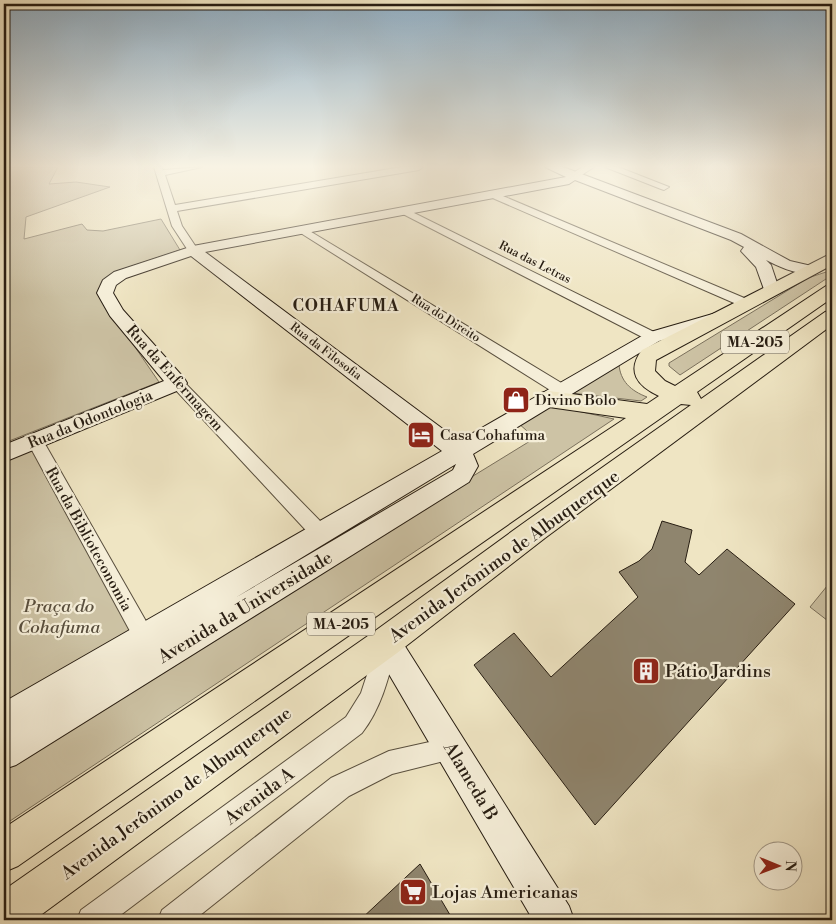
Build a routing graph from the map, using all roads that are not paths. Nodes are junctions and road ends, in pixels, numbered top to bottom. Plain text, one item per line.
1 (171, 210) edge
2 (409, 210) edge
3 (529, 210) edge
4 (651, 210) edge
5 (404, 211) junction
6 (303, 230) junction
7 (193, 250) junction
8 (832, 258) edge
9 (768, 261) junction
10 (811, 270) junction
11 (772, 289) junction
12 (832, 290) edge
13 (745, 303) junction
14 (720, 317) junction
15 (827, 323) edge
16 (653, 338) junction
17 (177, 384) junction
18 (556, 395) junction
19 (678, 395) junction
20 (712, 404) junction
21 (652, 413) junction
22 (35, 441) junction
23 (459, 452) junction
24 (4, 454) edge
25 (320, 533) junction
26 (144, 637) junction
27 (386, 642) junction
28 (65, 699) junction
29 (7, 734) edge
30 (452, 749) junction
31 (4, 852) edge
32 (4, 916) edge
33 (91, 920) edge
34 (172, 920) edge
35 (555, 920) edge

1 - 7 street, Rua da Filosofia
2 - 5 street
3 - 13 street
4 - 9 street
5 - 6 street
5 - 16 street, Rua das Letras
6 - 7 street
6 - 18 street, Rua do Direito
7 - 17 street, Rua da Enfermagem
7 - 23 street, Rua da Filosofia
8 - 10 main road, Avenida da Universidade
9 - 10 street
9 - 11 street
10 - 11 main road, Avenida da Universidade
11 - 13 main road, Avenida da Universidade
12 - 19 main road, Avenida Jerônimo de Albuquerque / MA-205
13 - 14 main road, Avenida da Universidade
14 - 16 street, Avenida da Universidade
14 - 19 main road, Avenida da Universidade
15 - 20 main road, Avenida Jerônimo de Albuquerque / MA-205
16 - 18 street, Avenida da Universidade
17 - 22 street, Rua da Odontologia
17 - 25 street, Rua da Enfermagem
18 - 21 main road
18 - 23 street, Avenida da Universidade
19 - 20 main road, Avenida da Universidade
19 - 21 main road, Avenida Jerônimo de Albuquerque / MA-205
20 - 27 main road, Avenida Jerônimo de Albuquerque / MA-205
21 - 31 main road, Avenida Jerônimo de Albuquerque / MA-205
22 - 24 street, Rua da Odontologia
22 - 26 street, Rua da Biblioteconomia
23 - 25 street, Avenida da Universidade
23 - 28 street, Avenida da Universidade
25 - 26 street, Avenida da Universidade
26 - 28 street, Avenida da Universidade
27 - 30 street, Alameda B
27 - 32 main road, Avenida Jerônimo de Albuquerque / MA-205
27 - 33 street, Avenida A
28 - 29 street, Avenida da Universidade
30 - 34 street
30 - 35 street, Alameda B

